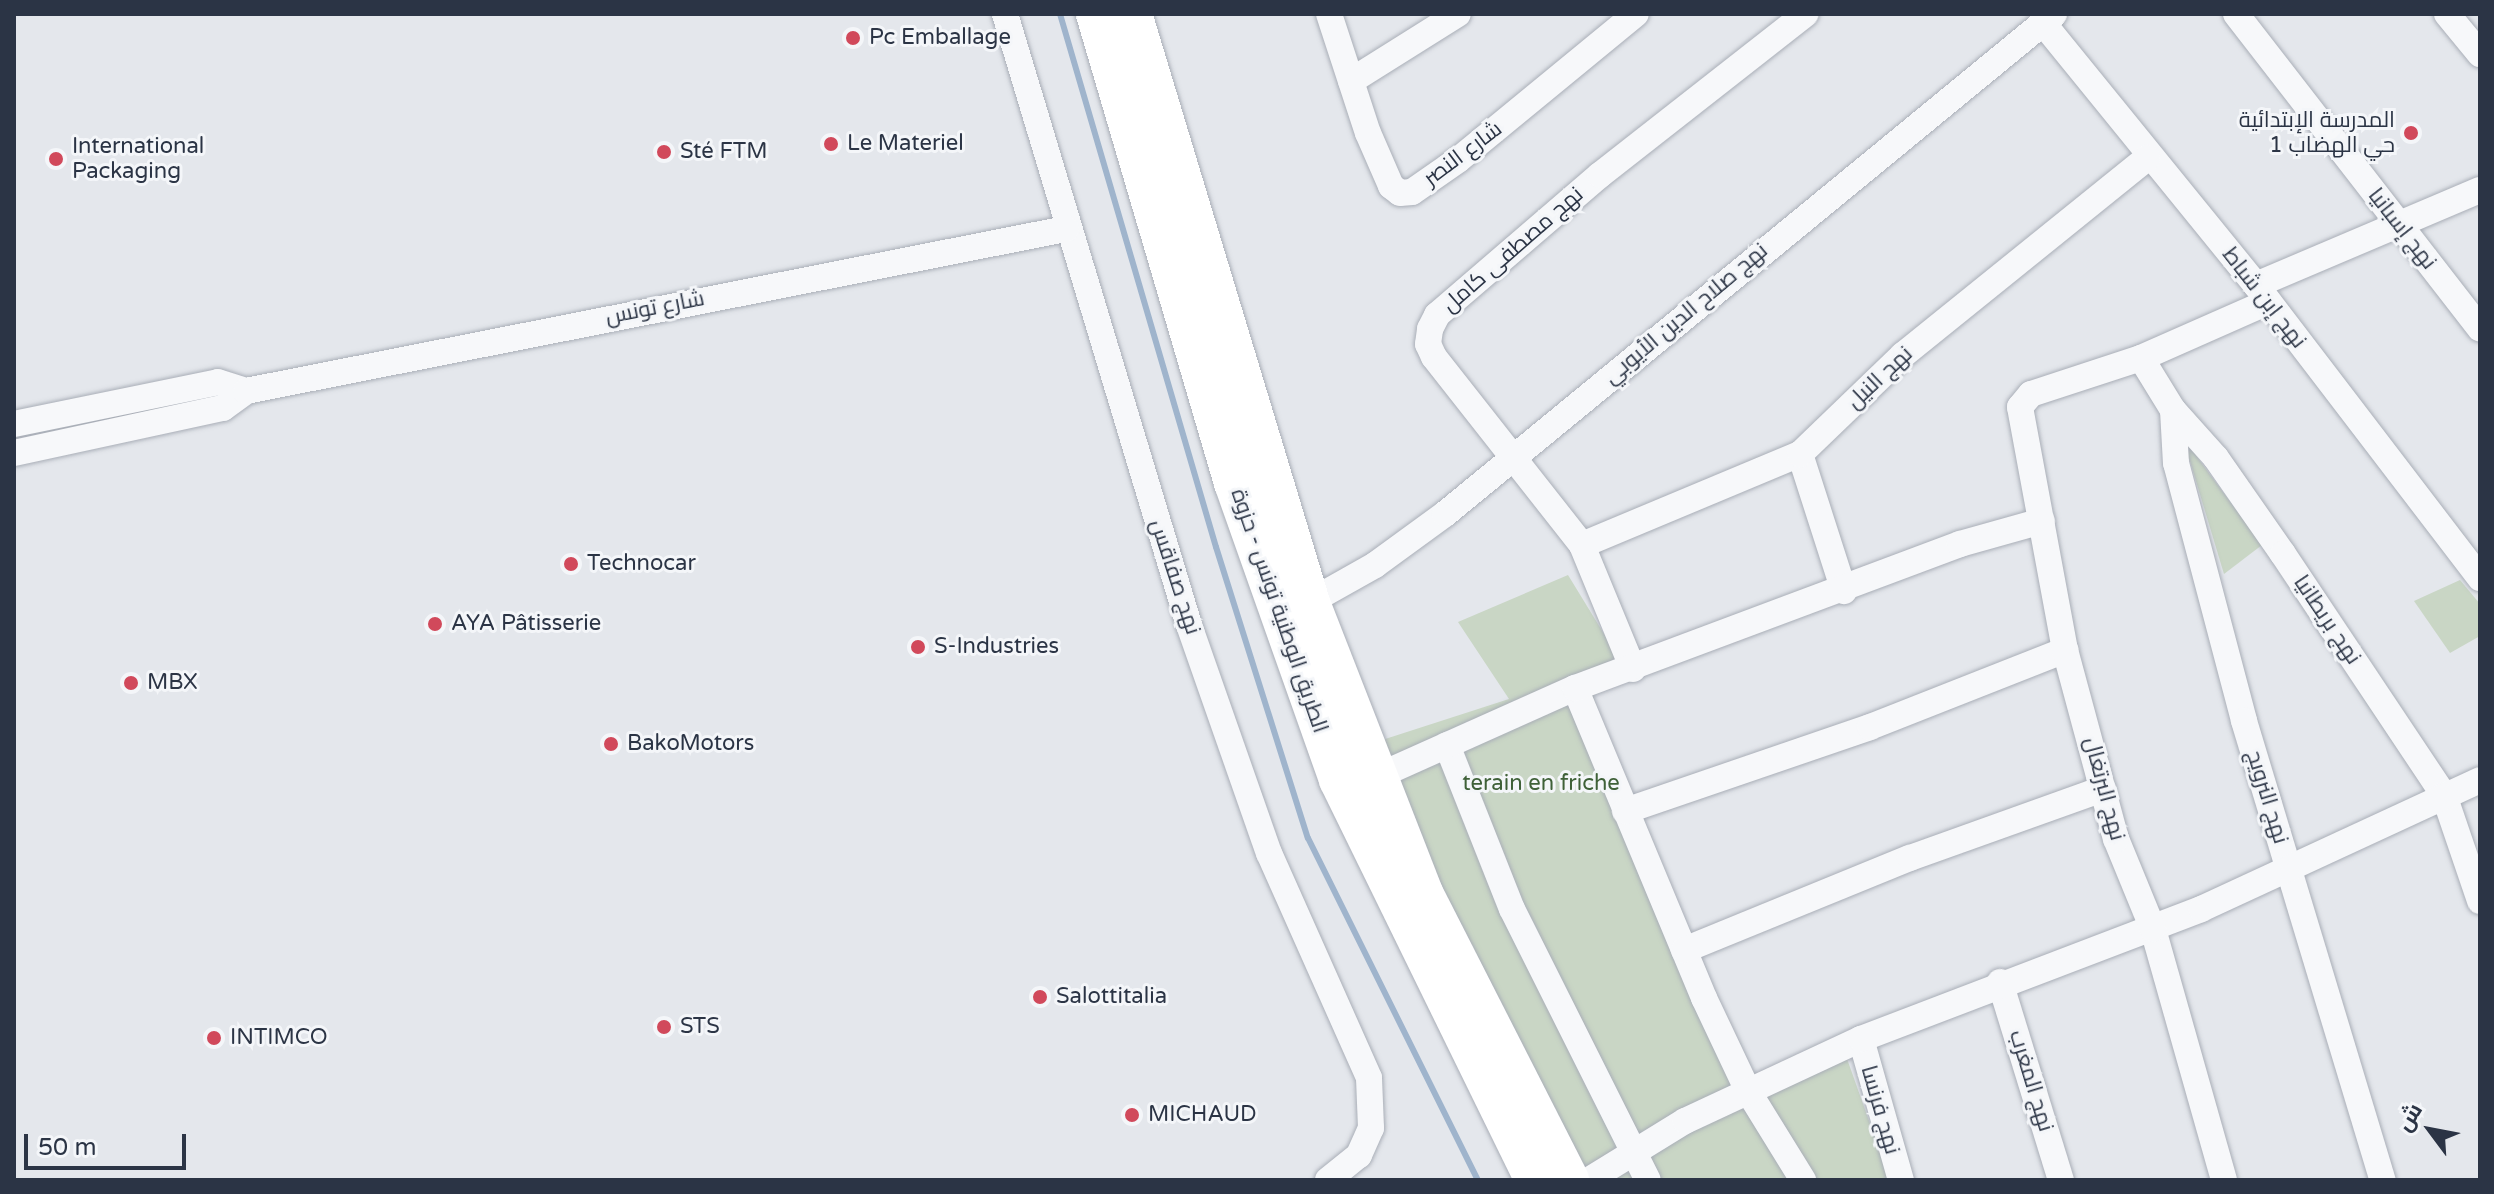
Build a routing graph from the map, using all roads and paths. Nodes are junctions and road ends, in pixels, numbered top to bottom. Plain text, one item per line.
1 (1005, 14) edge
2 (1096, 14) edge
3 (1132, 14) edge
4 (1329, 14) edge
5 (1458, 14) edge
6 (1636, 14) edge
7 (1805, 14) edge
8 (2236, 14) edge
9 (2447, 14) edge
10 (2048, 18) edge
11 (2480, 54) edge
12 (1351, 81) junction
13 (2147, 158) junction
14 (2480, 190) edge
15 (2398, 225) junction
16 (1066, 229) junction
17 (2262, 294) junction
18 (2480, 329) edge
19 (2141, 358) junction
20 (221, 395) junction
21 (2173, 410) junction
22 (14, 424) edge
23 (14, 453) edge
24 (1800, 454) junction
25 (1512, 461) junction
26 (2042, 521) junction
27 (1582, 545) junction
28 (2480, 578) edge
29 (1844, 591) junction
30 (1296, 610) junction
31 (2065, 650) junction
32 (1633, 669) junction
33 (1575, 688) junction
34 (1447, 745) junction
35 (1378, 776) junction
36 (2480, 780) edge
37 (2103, 789) junction
38 (2444, 795) junction
39 (1625, 811) junction
40 (2290, 872) junction
41 (2480, 901) edge
42 (2153, 929) junction
43 (1684, 950) junction
44 (2000, 982) junction
45 (1861, 1039) junction
46 (1748, 1091) junction
47 (1634, 1150) junction
48 (1328, 1180) edge
49 (1535, 1180) edge
50 (1569, 1180) edge
51 (1589, 1180) edge
52 (1648, 1180) edge
53 (1803, 1180) edge
54 (1901, 1180) edge
55 (2061, 1180) edge
56 (2224, 1180) edge
57 (2383, 1180) edge

1 - 16 street, نهج صفاقس
2 - 30 main road, الطريق الوطنية تونس - حزوة
3 - 30 main road, الطريق الوطنية تونس - حزوة
4 - 12 street, شارع النصر
5 - 12 street
6 - 12 street, شارع النصر
7 - 25 street, نهج مصطفى كامل
8 - 15 street, نهج إسبانيا
9 - 11 street
10 - 13 street, نهج إبن شباط
10 - 25 street, نهج صلاح الدين الأيوبي
13 - 17 street, نهج إبن شباط
13 - 24 street, نهج النيل
14 - 15 street
15 - 17 street
15 - 18 street, نهج إسبانيا
16 - 20 street, شارع تونس
16 - 48 street, نهج صفاقس
17 - 19 street
17 - 28 street, نهج إبن شباط
19 - 21 street, نهج بريطانيا
19 - 26 street, نهج البرتغال
20 - 22 street
20 - 23 street
21 - 38 street, نهج بريطانيا
21 - 40 street, نهج النرويج
24 - 27 street, نهج النيل
24 - 29 street
25 - 27 street, نهج مصطفى كامل
25 - 30 street, نهج صلاح الدين الأيوبي
26 - 29 street
26 - 31 street, نهج البرتغال
27 - 32 street, نهج مصطفى كامل
29 - 32 street
30 - 35 main road, الطريق الوطنية تونس - حزوة
30 - 49 main road, الطريق الوطنية تونس - حزوة
31 - 37 street, نهج البرتغال
31 - 39 street
32 - 33 street
33 - 34 street
33 - 39 street
34 - 35 street
34 - 47 street
35 - 50 main road, الطريق الوطنية تونس - حزوة
36 - 38 street
37 - 42 street, نهج البرتغال
37 - 43 street
38 - 40 street
38 - 41 street, نهج بريطانيا
39 - 43 street
40 - 42 street
40 - 57 street, نهج النرويج
42 - 44 street
42 - 56 street, نهج البرتغال
43 - 46 street
44 - 45 street
44 - 55 street, نهج المغرب
45 - 46 street
45 - 54 street, نهج فرنسا
46 - 47 street
46 - 53 street
47 - 51 street
47 - 52 street

